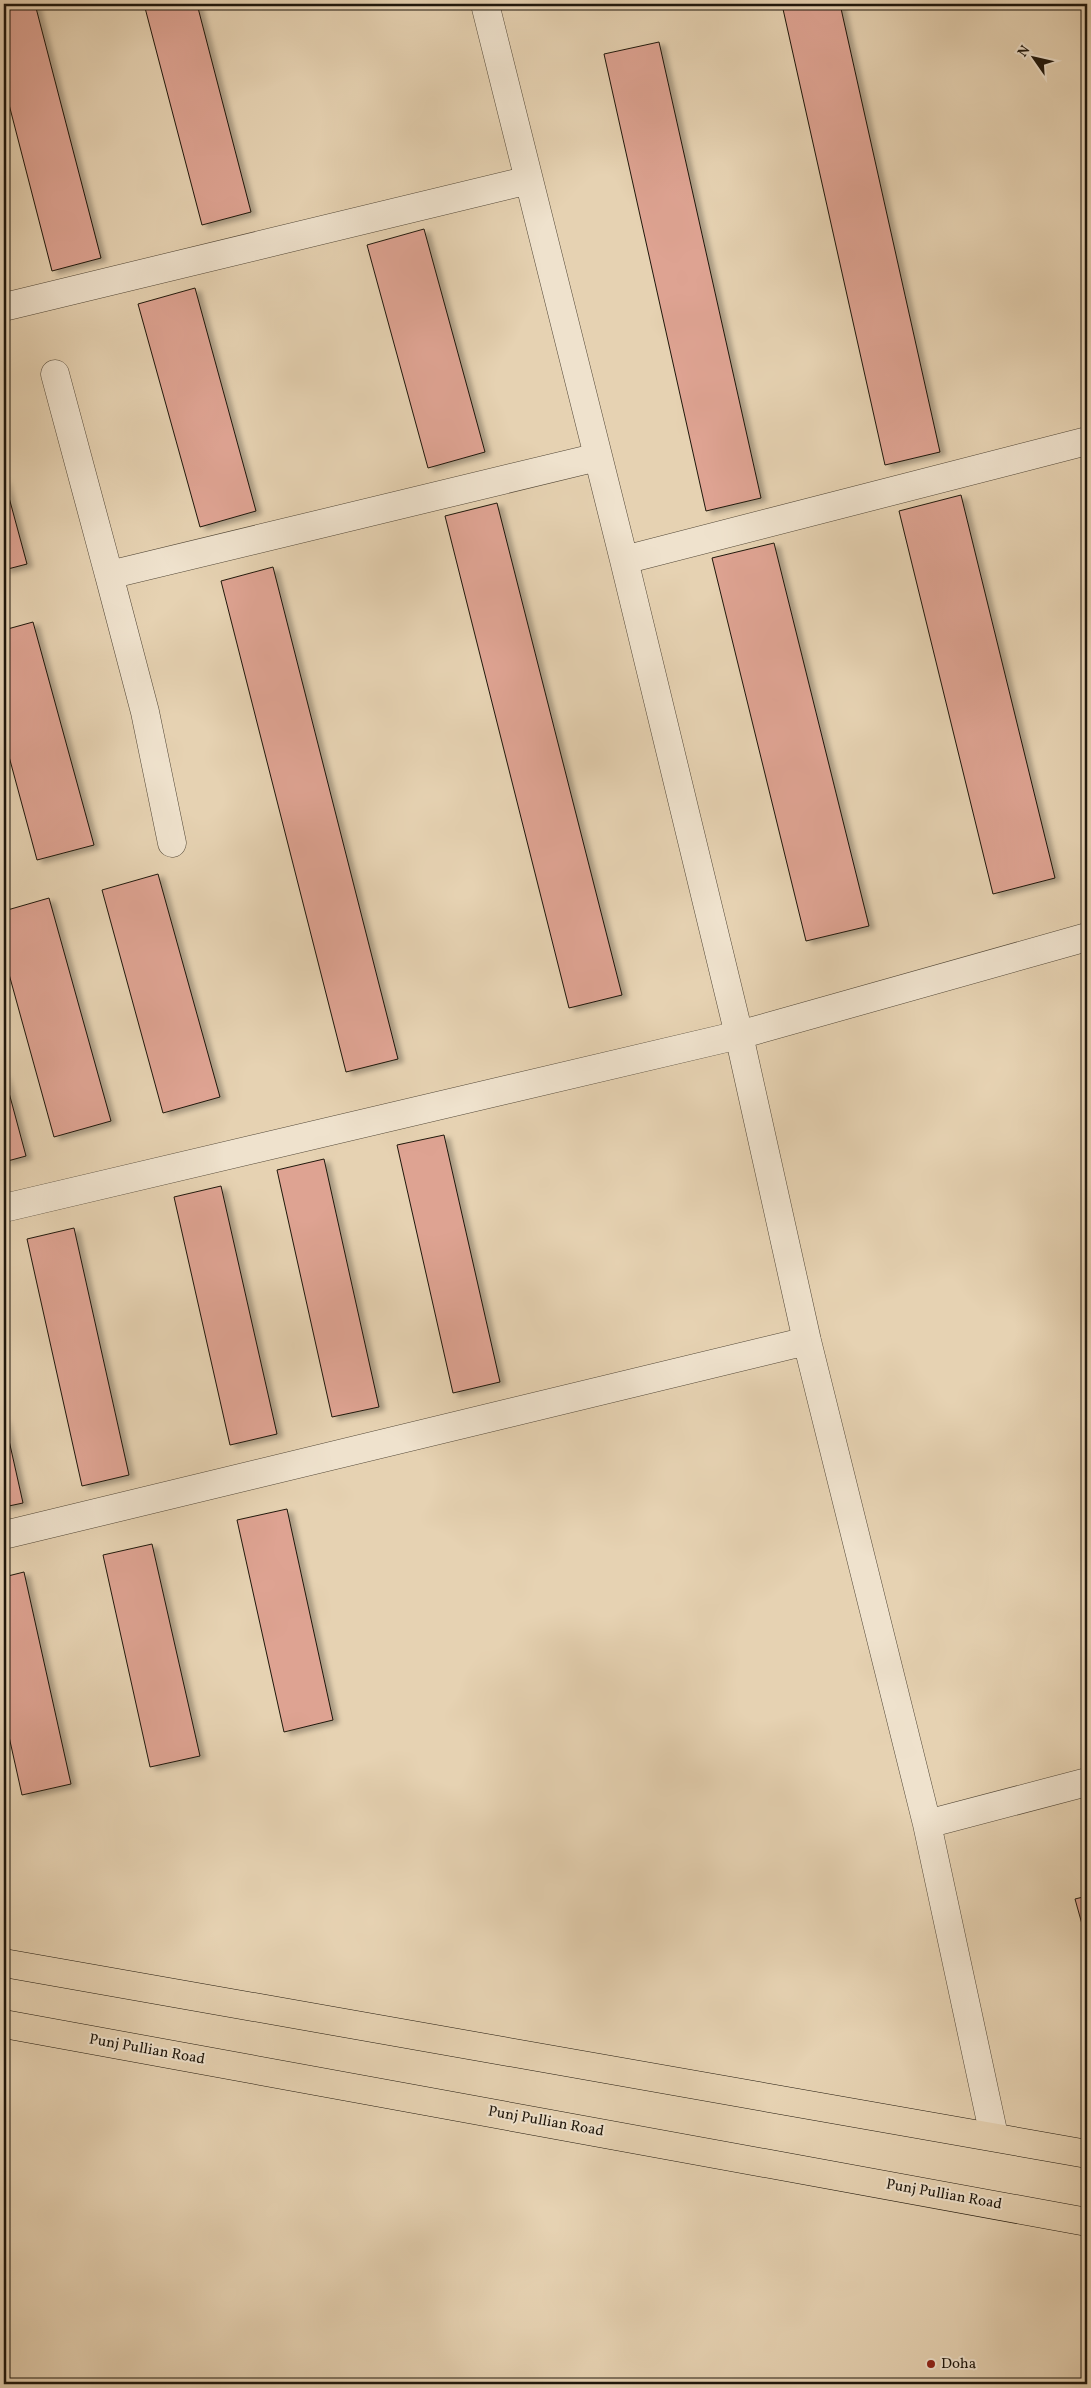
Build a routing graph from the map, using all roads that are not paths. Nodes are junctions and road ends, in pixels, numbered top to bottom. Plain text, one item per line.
1 (485, 4) edge
2 (529, 180) junction
3 (4, 307) edge
4 (55, 374) dead end
5 (1087, 441) edge
6 (598, 457) junction
7 (624, 560) junction
8 (109, 575) junction
9 (172, 843) dead end
10 (1087, 937) edge
11 (739, 1035) junction
12 (4, 1208) edge
13 (807, 1341) junction
14 (4, 1535) edge
15 (1087, 1782) edge
16 (927, 1824) junction
17 (4, 1963) edge
18 (4, 2024) edge
19 (994, 2136) junction
20 (1087, 2154) edge
21 (1087, 2222) edge

1 - 2 street
2 - 3 street
2 - 6 street
4 - 8 street
5 - 7 street
6 - 7 street
6 - 8 street
7 - 11 street
8 - 9 street
10 - 11 street
11 - 12 street
11 - 13 street
13 - 14 street
13 - 16 street
15 - 16 street
16 - 19 street
17 - 19 main road
18 - 21 main road, Punj Pullian Road
19 - 20 main road

